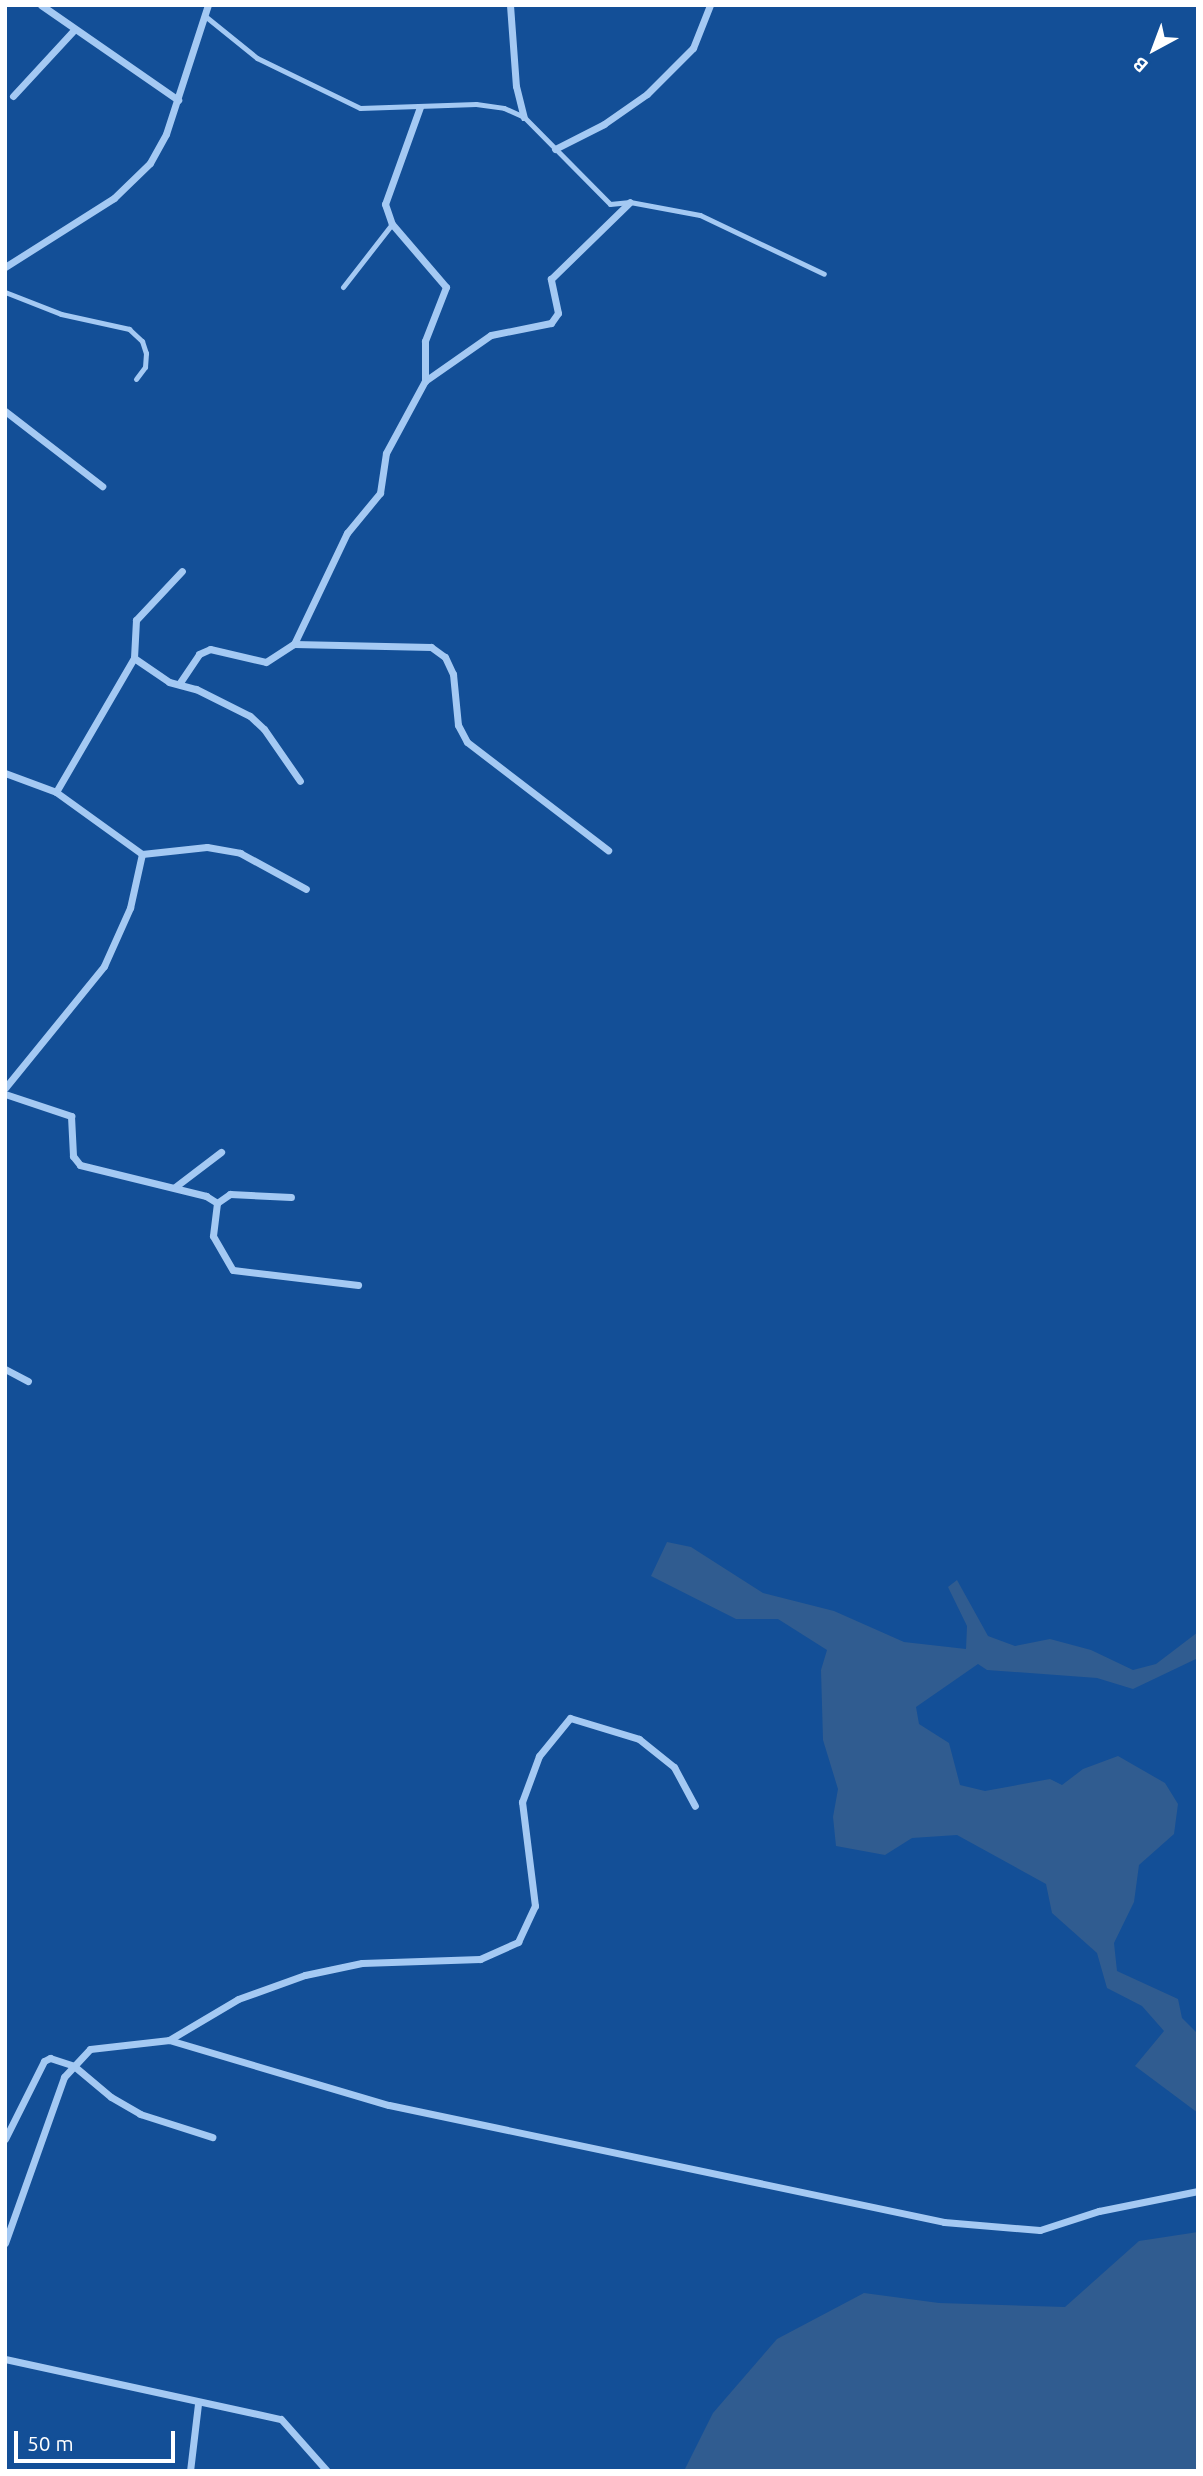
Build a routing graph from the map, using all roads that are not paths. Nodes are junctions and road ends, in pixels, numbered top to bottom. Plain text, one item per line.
1 (41, 5) edge
2 (208, 5) edge
3 (510, 5) edge
4 (710, 5) edge
5 (205, 16) junction
6 (73, 31) junction
7 (13, 96) dead end
8 (178, 100) junction
9 (420, 107) junction
10 (524, 117) junction
11 (555, 149) junction
12 (630, 202) junction
13 (392, 224) junction
14 (5, 267) edge
15 (824, 274) dead end
16 (343, 287) dead end
17 (5, 292) edge
18 (136, 379) dead end
19 (425, 381) junction
20 (5, 411) edge
21 (102, 485) dead end
22 (182, 571) dead end
23 (295, 644) junction
24 (134, 658) junction
25 (179, 684) junction
26 (5, 773) edge
27 (300, 781) dead end
28 (56, 792) junction
29 (608, 850) dead end
30 (142, 854) junction
31 (306, 889) dead end
32 (5, 1088) edge
33 (5, 1094) edge
34 (221, 1152) dead end
35 (174, 1187) junction
36 (291, 1198) dead end
37 (217, 1203) junction
38 (358, 1285) dead end
39 (5, 1369) edge
40 (28, 1381) dead end
41 (695, 1806) dead end
42 (169, 2040) junction
43 (75, 2066) junction
44 (212, 2137) dead end
45 (5, 2139) edge
46 (1198, 2191) edge
47 (5, 2243) edge
48 (5, 2359) edge
49 (198, 2404) junction
50 (190, 2471) edge
51 (327, 2471) edge

1 - 6 street
2 - 5 street
3 - 10 street
4 - 11 street
5 - 8 street
5 - 9 lane
6 - 7 street
6 - 8 street
8 - 14 street
9 - 10 lane
9 - 13 street
10 - 11 lane
11 - 12 lane
12 - 15 lane
12 - 19 street
13 - 16 lane
13 - 19 street
17 - 18 lane
19 - 23 street
20 - 21 street
22 - 24 street
23 - 25 street
23 - 29 street
24 - 25 street
24 - 28 street
25 - 27 street
26 - 28 street
28 - 30 street
30 - 31 street
30 - 32 street
33 - 35 street
34 - 35 street
35 - 37 street
36 - 37 street
37 - 38 street
39 - 40 street
41 - 42 street
42 - 43 street
42 - 46 street
43 - 44 street
43 - 45 street
43 - 47 street
48 - 49 street
49 - 50 street
49 - 51 street

